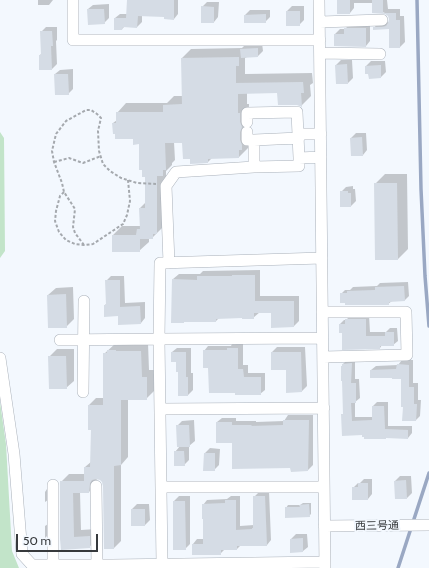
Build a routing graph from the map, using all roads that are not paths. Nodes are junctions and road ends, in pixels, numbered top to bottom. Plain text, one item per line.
1 (73, 0) edge
2 (320, 0) edge
3 (382, 20) dead end
4 (320, 22) junction
5 (320, 40) junction
6 (320, 53) junction
7 (380, 54) dead end
8 (249, 131) junction
9 (321, 134) junction
10 (299, 136) junction
11 (321, 157) junction
12 (299, 158) junction
13 (254, 167) junction
14 (322, 258) junction
15 (168, 263) junction
16 (84, 301) dead end
17 (322, 312) junction
18 (322, 338) junction
19 (159, 339) junction
20 (60, 340) dead end
21 (84, 340) junction
22 (323, 357) junction
23 (0, 358) edge
24 (83, 392) dead end
25 (324, 408) junction
26 (160, 410) junction
27 (53, 484) dead end
28 (96, 486) dead end
29 (161, 487) junction
30 (324, 487) junction
31 (429, 525) edge
32 (324, 526) junction
33 (162, 564) junction
34 (53, 565) junction
35 (97, 565) junction
36 (325, 565) edge
37 (32, 566) edge
38 (112, 566) edge

1 - 5 street
2 - 4 street
3 - 4 street
4 - 5 street
5 - 6 street
6 - 7 street
6 - 9 street
8 - 10 street
8 - 10 street
8 - 13 street
9 - 10 street
9 - 11 street
10 - 12 street
11 - 12 street
11 - 14 street
12 - 13 street
13 - 15 street
14 - 15 street
14 - 17 street
15 - 19 street
16 - 21 street
17 - 18 street
17 - 22 street
18 - 19 street
18 - 22 street
19 - 21 street
19 - 26 street
20 - 21 street
21 - 24 street
22 - 25 street
23 - 37 street
25 - 26 street
25 - 30 street
26 - 29 street
27 - 34 street
28 - 35 street
29 - 30 street
29 - 33 street
30 - 32 street
31 - 32 street, 西三号通
32 - 36 street
33 - 36 street
33 - 38 street
34 - 35 street
34 - 37 street
35 - 38 street

